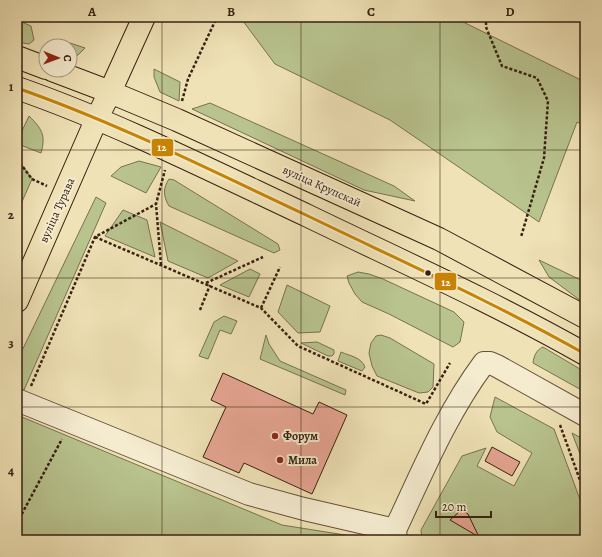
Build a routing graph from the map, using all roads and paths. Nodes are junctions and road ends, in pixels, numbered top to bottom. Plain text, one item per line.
1 (144, 17) edge
2 (217, 17) edge
3 (486, 17) edge
4 (572, 17) edge
5 (585, 23) edge
6 (17, 57) edge
7 (38, 65) edge
8 (73, 78) edge
9 (17, 88) edge
10 (110, 92) junction
11 (181, 106) dead end
12 (97, 118) junction
13 (17, 159) edge
14 (165, 168) dead end
15 (64, 193) junction
16 (156, 204) junction
17 (96, 237) junction
18 (521, 237) dead end
19 (263, 257) dead end
20 (161, 265) junction
21 (280, 267) dead end
22 (206, 283) junction
23 (210, 286) junction
24 (17, 301) edge
25 (261, 308) junction
26 (200, 310) dead end
27 (585, 316) edge
28 (585, 354) edge
29 (450, 363) dead end
30 (20, 401) edge
31 (585, 415) edge
32 (558, 420) dead end
33 (71, 422) junction
34 (585, 494) edge
35 (17, 523) edge
36 (395, 535) edge

1 - 10 main road, вуліца Турава
2 - 11 path
3 - 18 path
4 - 5 path
6 - 7 main road
8 - 10 main road, вуліца Крупскай
9 - 12 main road
10 - 12 main road, вуліца Турава
10 - 27 main road, вуліца Крупскай
12 - 15 main road, вуліца Турава
12 - 28 main road
13 - 15 path
14 - 16 path
15 - 24 main road, вуліца Турава
16 - 17 path
16 - 20 path
17 - 20 path
17 - 30 path
19 - 22 path
20 - 22 path
21 - 25 path
22 - 23 path
23 - 25 path
23 - 26 path
25 - 29 path
30 - 33 lane
31 - 36 lane
32 - 34 path
33 - 35 path
33 - 36 lane

